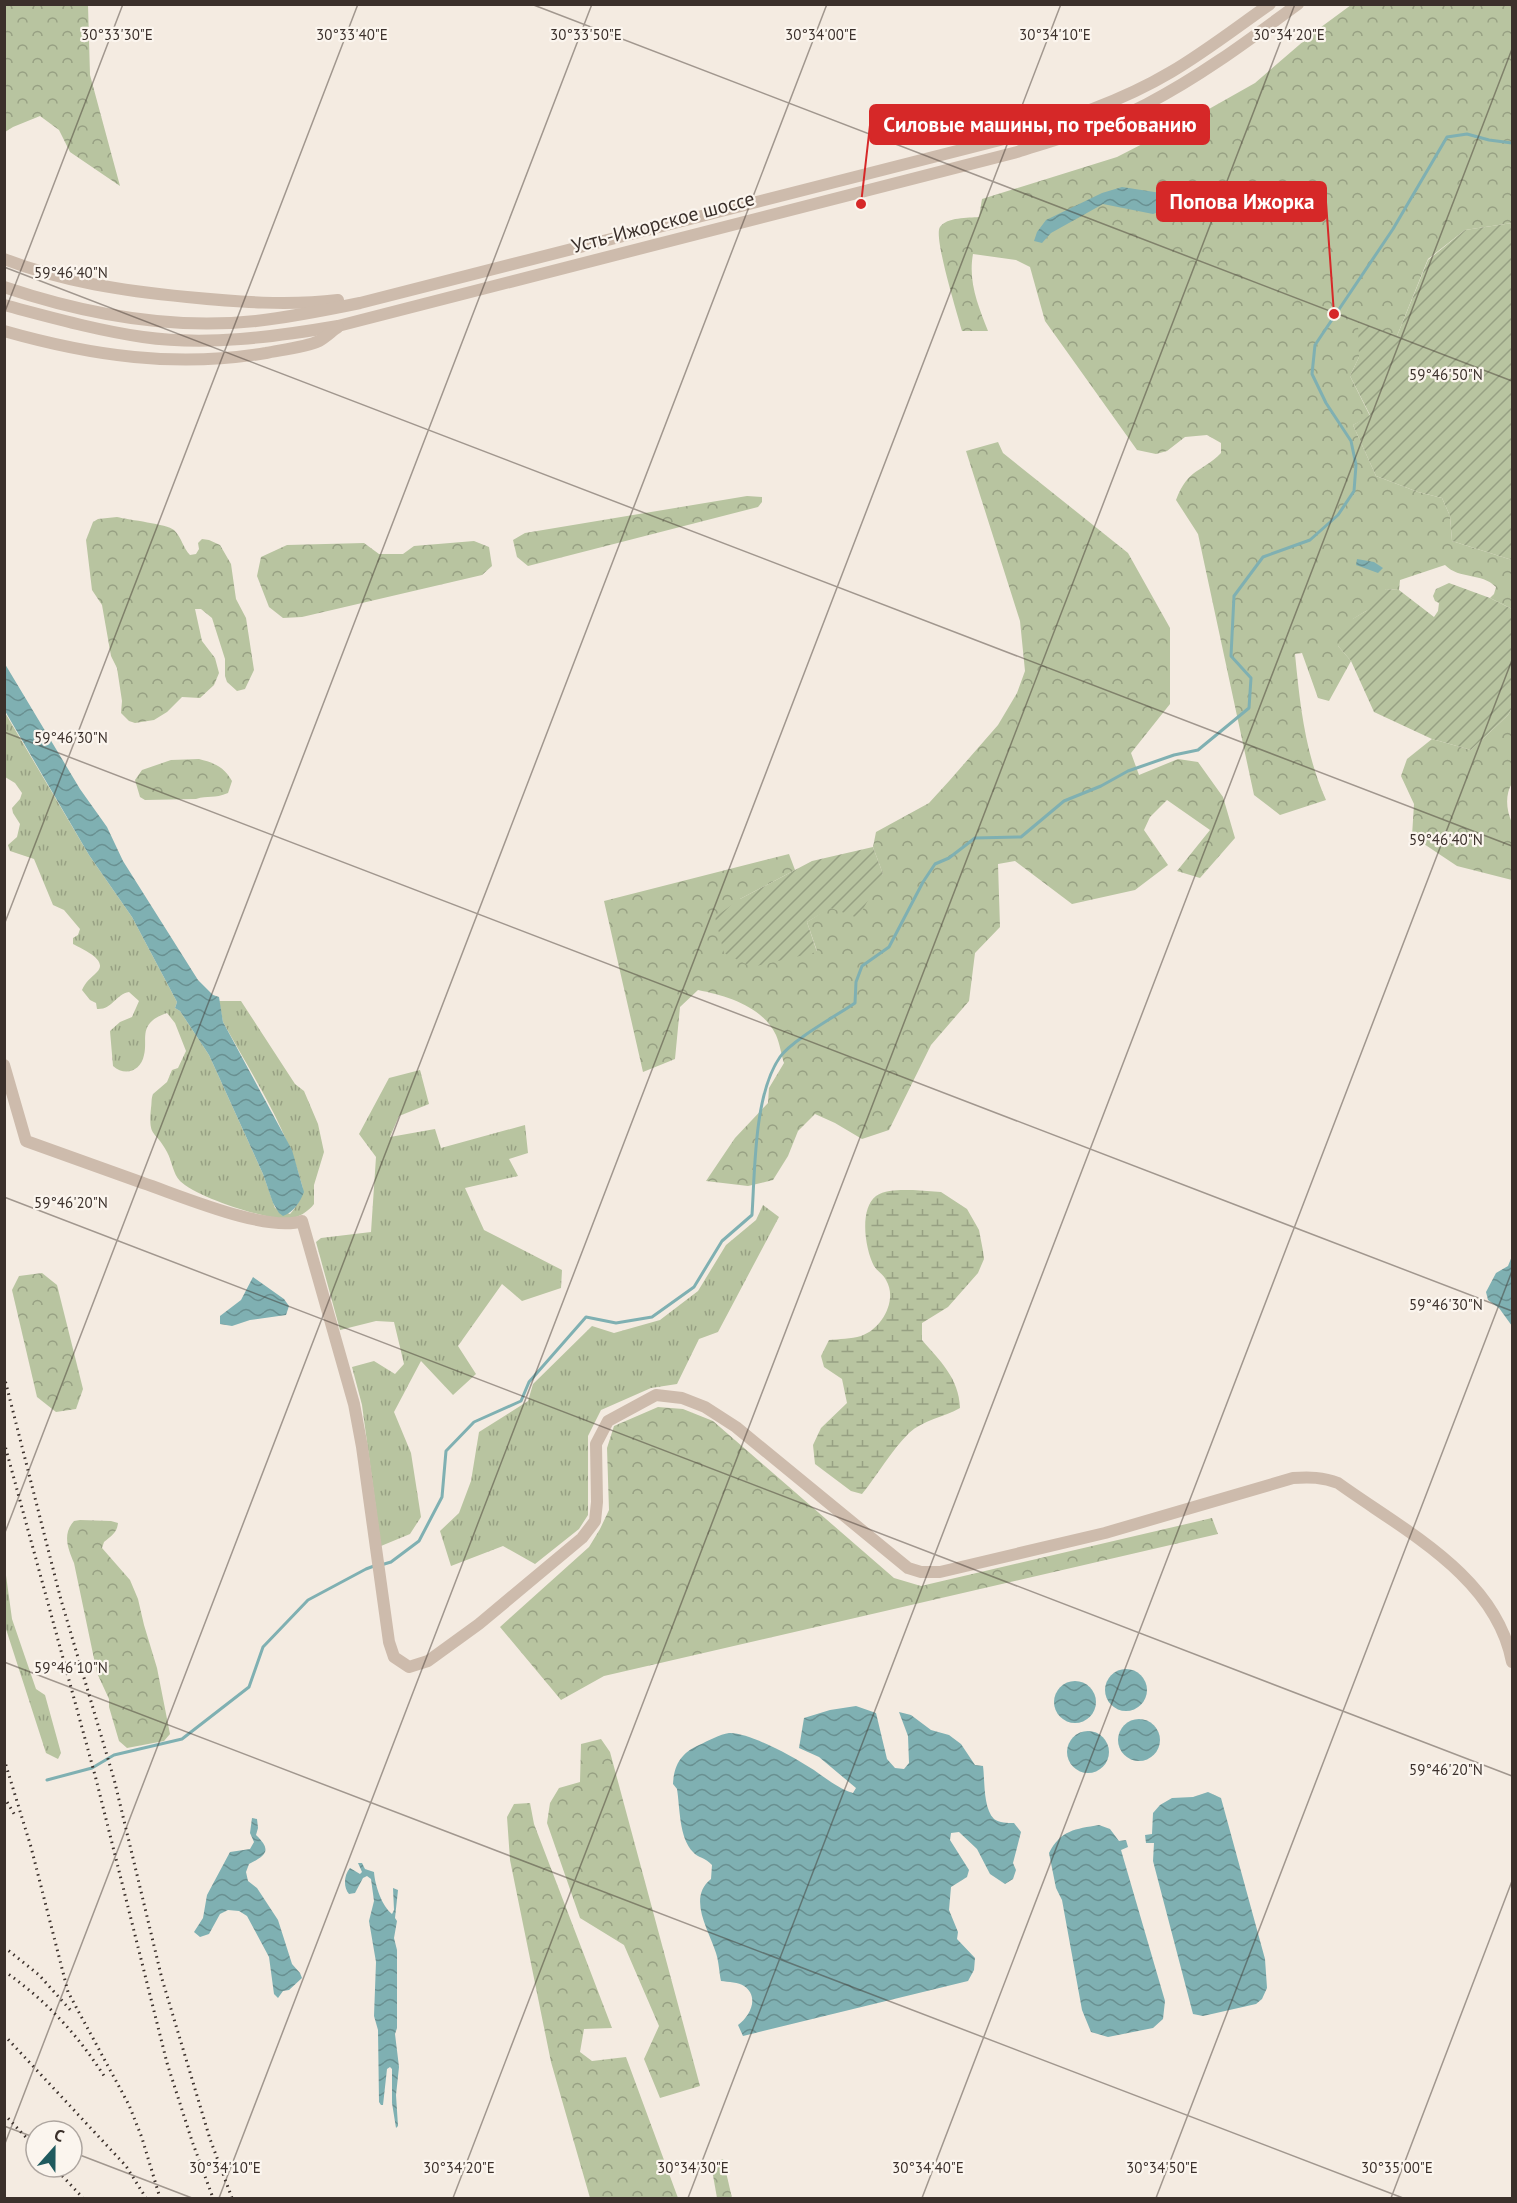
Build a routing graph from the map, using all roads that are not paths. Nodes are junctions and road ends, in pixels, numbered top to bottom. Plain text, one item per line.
1 (1270, 4) edge
2 (1298, 4) edge
3 (4, 259) edge
4 (4, 287) edge
5 (360, 303) junction
6 (4, 304) edge
7 (338, 326) junction
8 (4, 330) edge
9 (4, 1065) edge
10 (1512, 1662) edge

1 - 5 street, Усть-Ижорское шоссе
2 - 7 street, Усть-Ижорское шоссе
3 - 5 street
4 - 5 street, Усть-Ижорское шоссе
6 - 7 street, Усть-Ижорское шоссе
7 - 8 street
9 - 10 street

